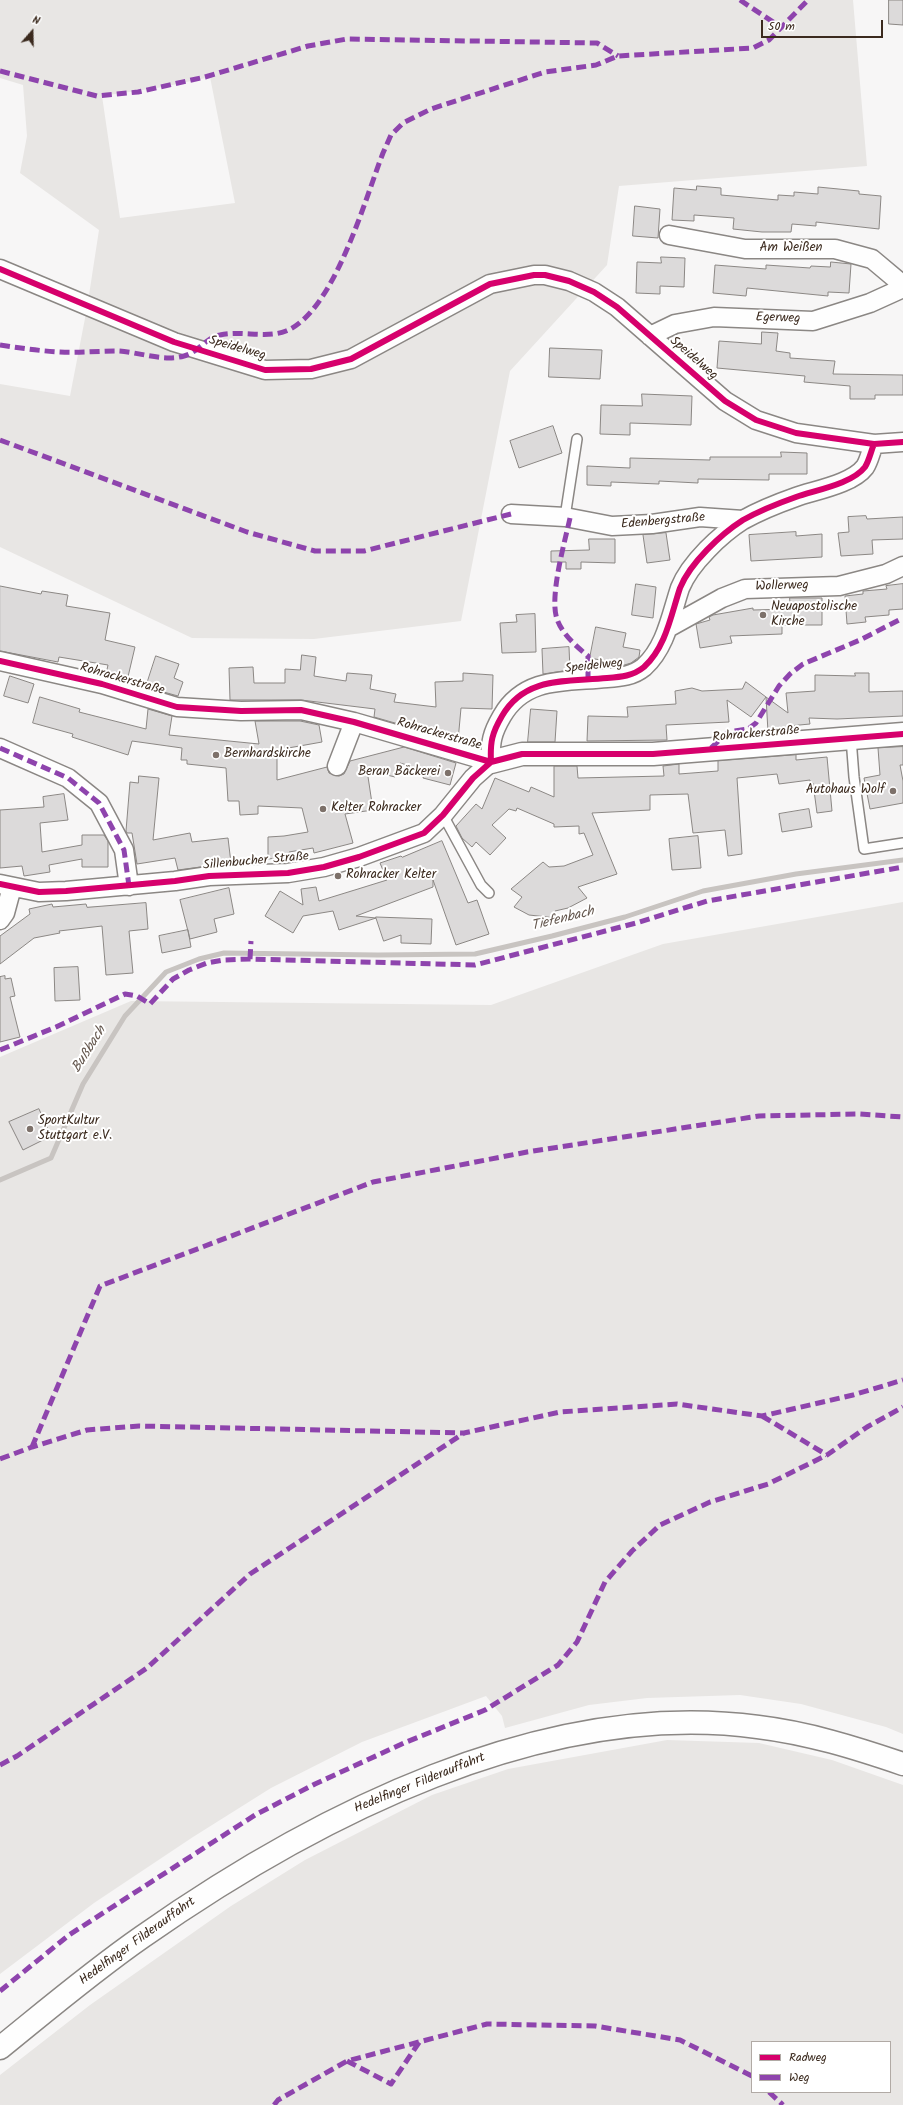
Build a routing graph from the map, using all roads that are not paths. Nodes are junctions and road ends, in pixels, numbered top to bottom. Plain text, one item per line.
1 (669, 235) dead end
2 (0, 269) edge
3 (903, 286) edge
4 (650, 336) junction
5 (577, 439) dead end
6 (903, 442) edge
7 (874, 444) junction
8 (511, 514) dead end
9 (565, 517) junction
10 (744, 520) junction
11 (903, 566) edge
12 (668, 628) junction
13 (0, 661) edge
14 (354, 722) junction
15 (903, 734) edge
16 (851, 738) junction
17 (0, 748) edge
18 (491, 762) junction
19 (337, 766) dead end
20 (443, 816) junction
21 (903, 843) edge
22 (6, 885) edge
23 (129, 886) junction
24 (489, 893) dead end
25 (0, 920) edge
26 (903, 1764) edge
27 (0, 2048) edge

1 - 3 street, Am Weißen
2 - 4 street, Speidelweg
3 - 4 street, Egerweg
4 - 7 street, Speidelweg
5 - 9 lane
6 - 7 street
7 - 10 street, Speidelweg
8 - 9 street, Edenbergstraße
9 - 10 street, Edenbergstraße
10 - 12 street, Speidelweg
11 - 12 street, Wollerweg
12 - 18 street, Speidelweg
13 - 14 street, Rohrackerstraße
14 - 18 street, Rohrackerstraße
14 - 19 street
15 - 16 main road, Rohrackerstraße
16 - 18 main road, Rohrackerstraße
16 - 21 lane
17 - 23 street
18 - 20 street, Sillenbucher Straße
20 - 23 street, Sillenbucher Straße
20 - 24 lane
22 - 23 street, Sillenbucher Straße
22 - 25 street, Sillenbucher Straße
26 - 27 main road, Hedelfinger Filderauffahrt

